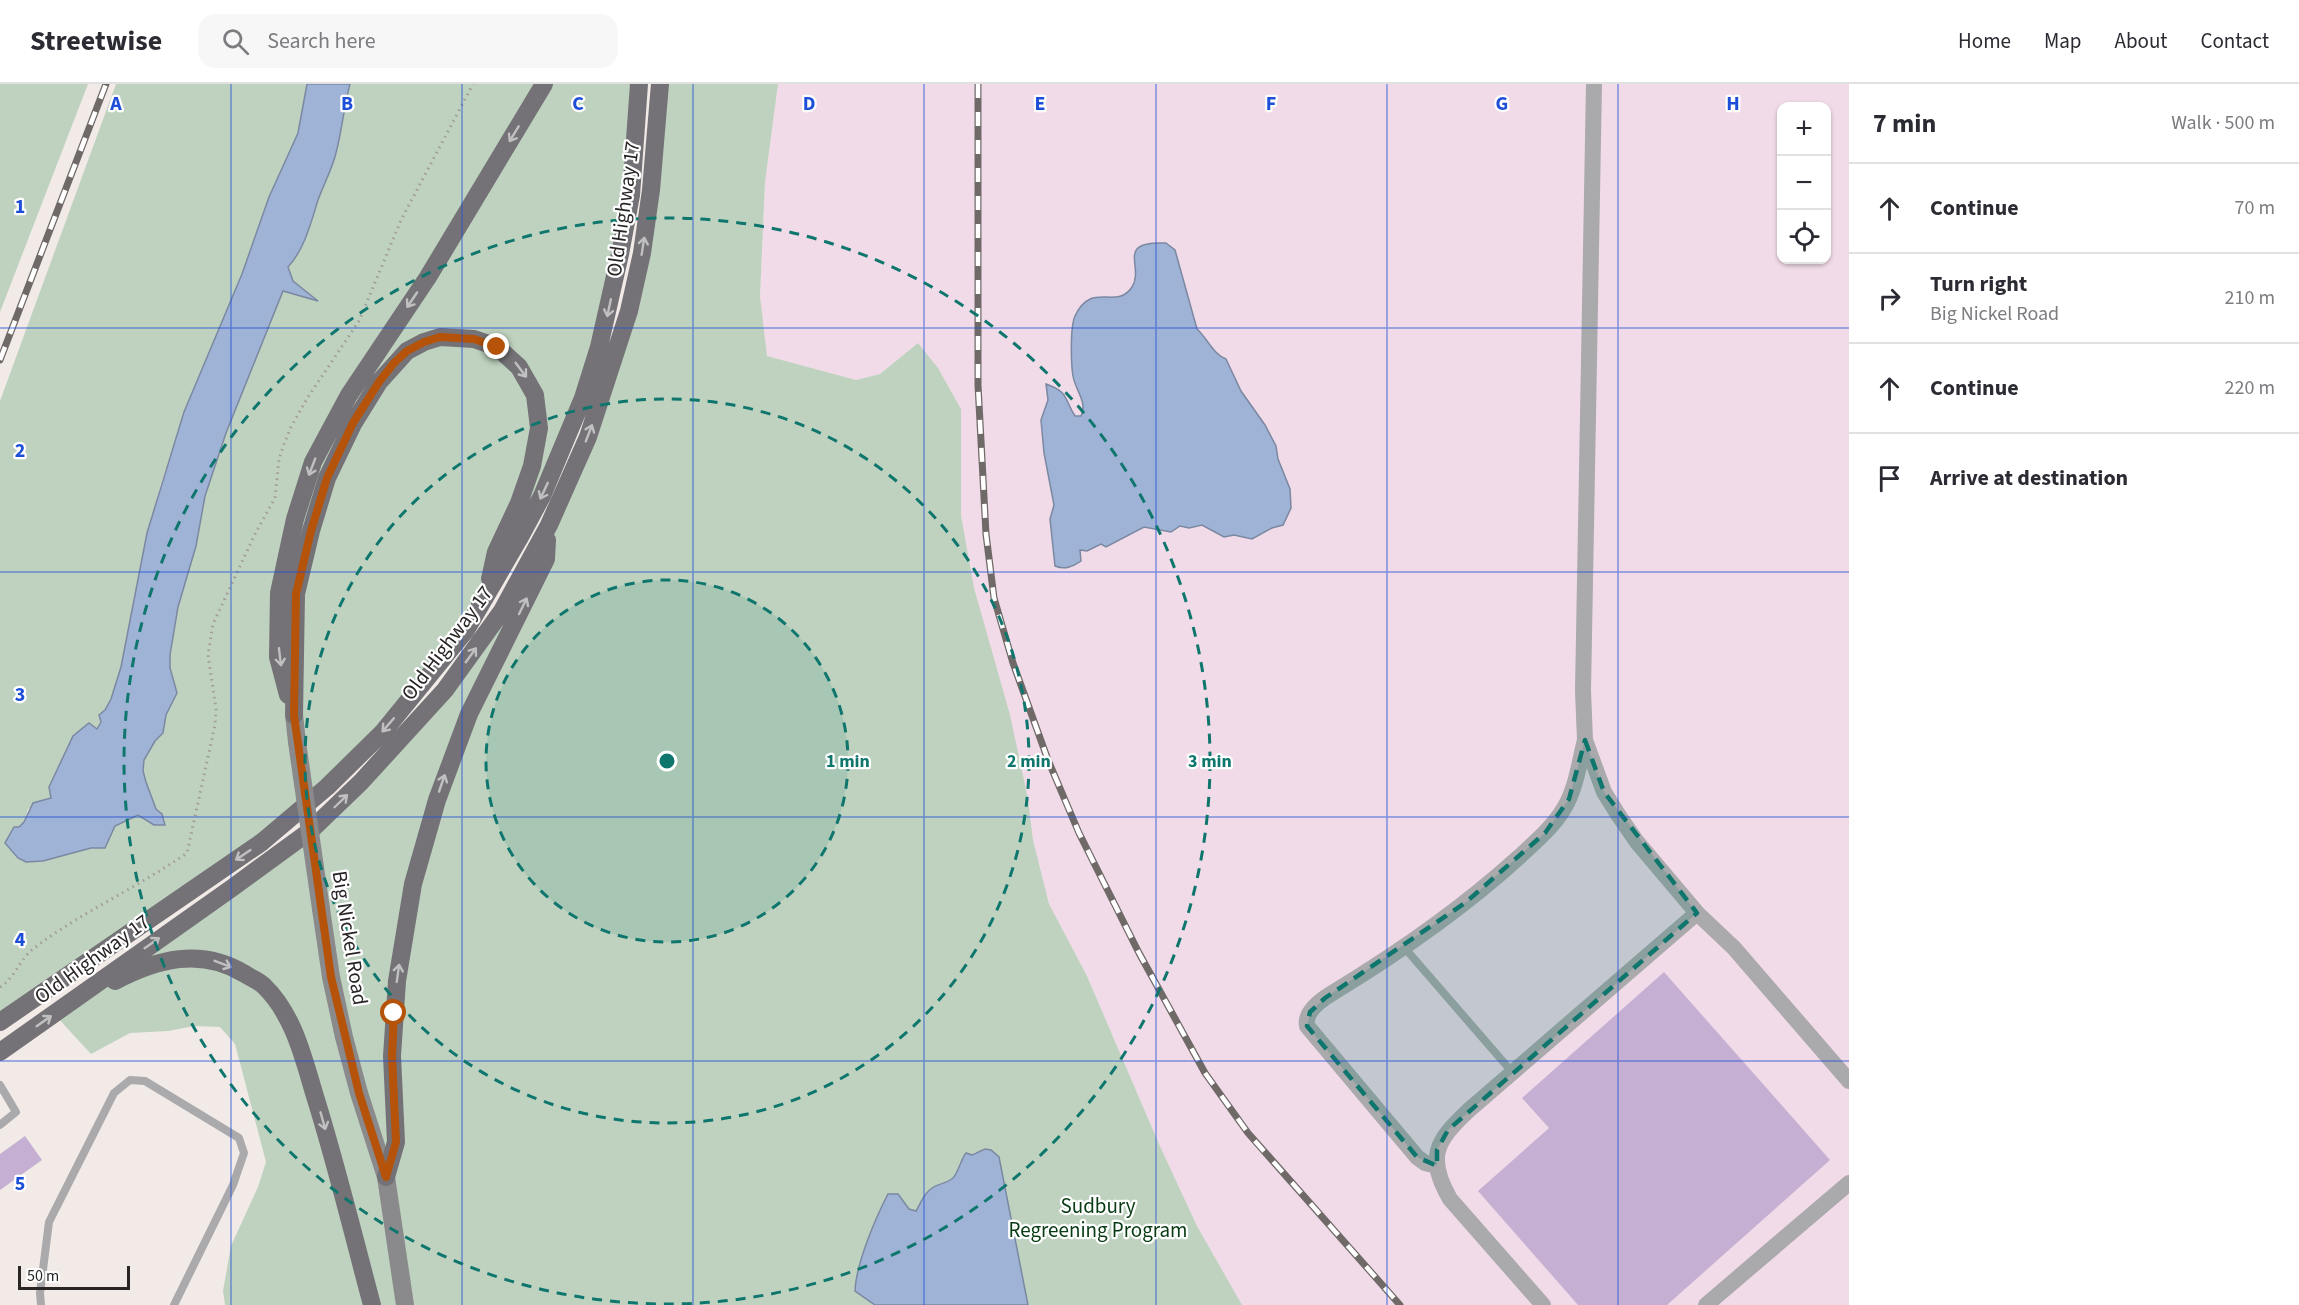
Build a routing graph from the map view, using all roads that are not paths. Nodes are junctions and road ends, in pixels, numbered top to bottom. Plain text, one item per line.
1 (544, 84) edge
2 (639, 84) edge
3 (660, 84) edge
4 (1594, 84) edge
5 (549, 525) junction
6 (487, 595) junction
7 (294, 715) junction
8 (1585, 740) junction
9 (1697, 913) junction
10 (1403, 946) junction
11 (88, 989) junction
12 (0, 1022) edge
13 (0, 1052) edge
14 (1513, 1073) junction
15 (1849, 1081) edge
16 (0, 1085) edge
17 (0, 1125) edge
18 (1437, 1166) junction
19 (386, 1177) junction
20 (1849, 1183) edge
21 (41, 1305) edge
22 (174, 1305) edge
23 (372, 1305) edge
24 (405, 1305) edge
25 (1543, 1305) edge
26 (1706, 1305) edge

1 -> 7 main road
2 -> 6 main road, Old Highway 17
5 -> 3 main road, Old Highway 17
4 - 8 street
11 -> 5 main road, Old Highway 17
19 -> 5 main road
7 -> 6 main road
6 -> 12 main road, Old Highway 17
7 - 19 main road, Big Nickel Road, bridge
8 - 9 street
8 - 10 street
9 - 14 street
9 - 15 street
10 - 14 lane
10 - 18 street
13 -> 11 main road, Old Highway 17
11 -> 23 main road
14 - 18 street
16 - 17 lane
18 - 25 street
19 - 24 main road, Big Nickel Road
20 - 26 street
21 - 22 lane

